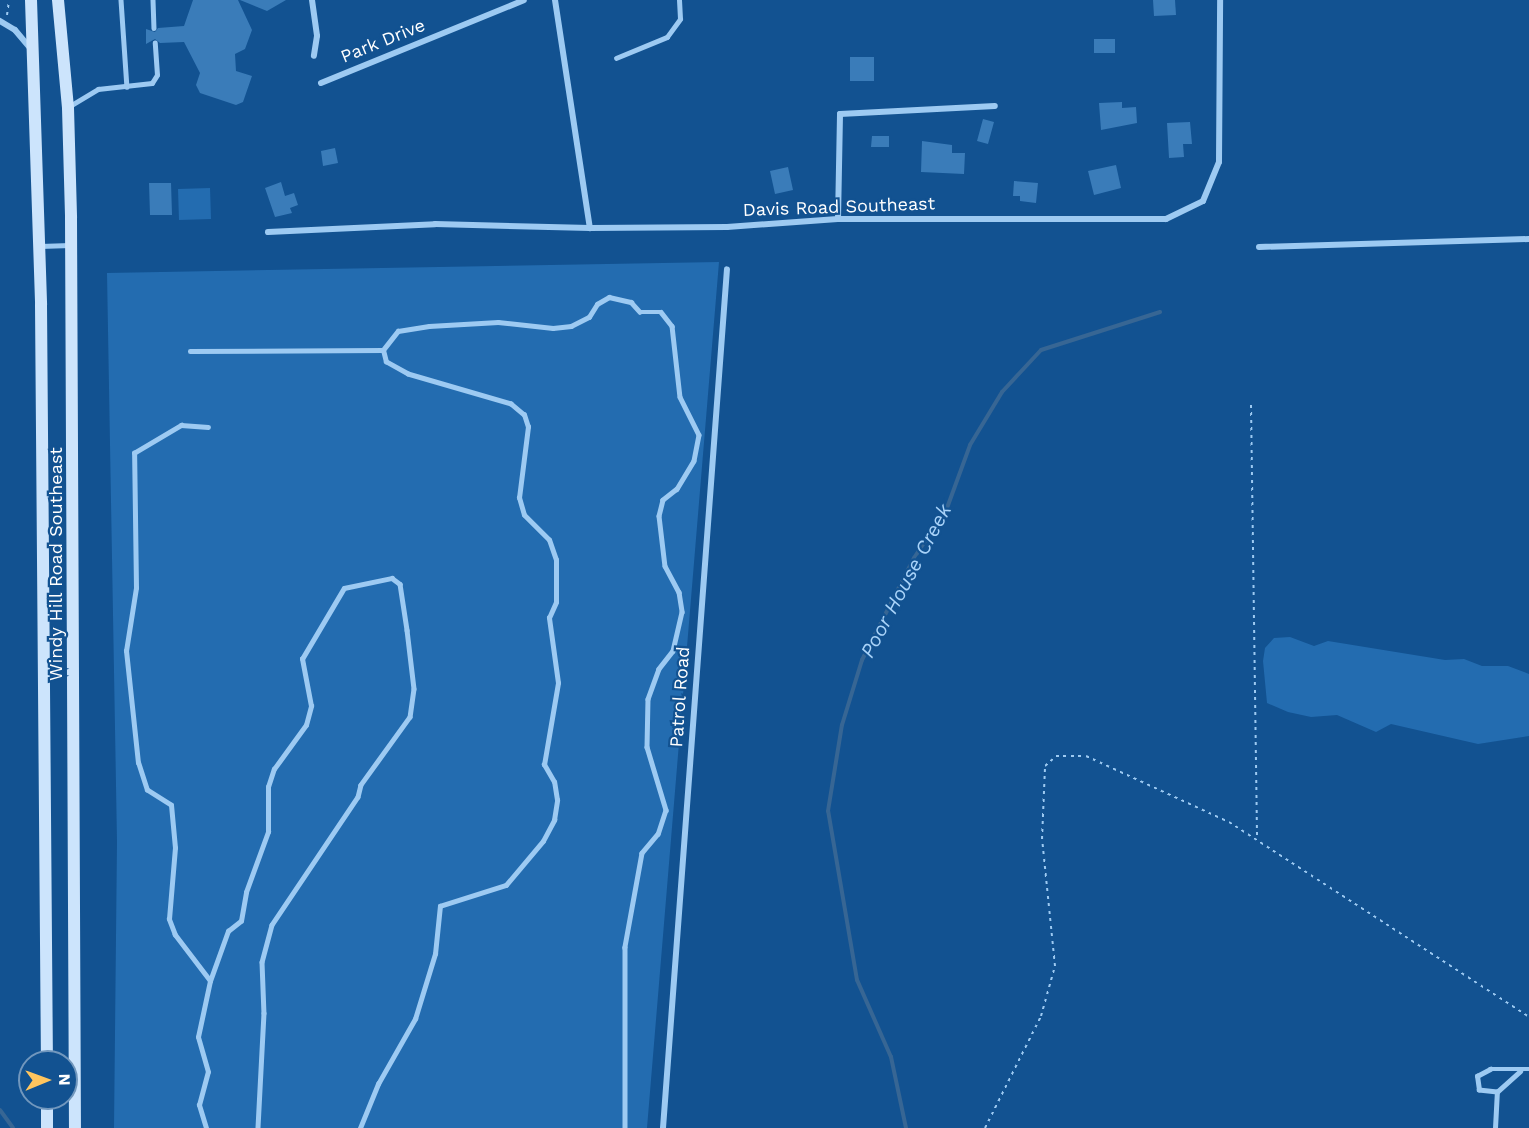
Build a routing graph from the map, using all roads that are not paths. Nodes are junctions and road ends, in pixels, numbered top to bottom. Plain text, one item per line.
1 (31, 0) edge
2 (121, 0) edge
3 (153, 0) edge
4 (312, 0) edge
5 (524, 0) edge
6 (555, 0) edge
7 (679, 0) edge
8 (1220, 0) edge
9 (60, 4) edge
10 (3, 19) edge
11 (154, 28) dead end
12 (155, 43) dead end
13 (35, 56) junction
14 (314, 56) dead end
15 (616, 58) dead end
16 (321, 83) dead end
17 (127, 87) junction
18 (995, 106) dead end
19 (68, 108) junction
20 (838, 219) junction
21 (590, 228) junction
22 (268, 232) dead end
23 (1529, 239) edge
24 (72, 245) junction
25 (40, 246) junction
26 (1259, 247) dead end
27 (727, 269) dead end
28 (383, 350) junction
29 (190, 351) dead end
30 (208, 427) dead end
31 (210, 981) junction
32 (47, 1050) edge
33 (1522, 1069) junction
34 (1529, 1069) edge
35 (1497, 1092) junction
36 (47, 1110) edge
37 (47, 1128) edge
38 (75, 1128) edge
39 (206, 1128) edge
40 (258, 1128) edge
41 (360, 1128) edge
42 (626, 1128) edge
43 (663, 1128) edge
44 (1495, 1128) edge

1 - 13 main road, Windy Hill Road Southeast
2 - 17 lane
3 - 11 lane
4 - 14 street
5 - 16 street, Park Drive
6 - 21 street
7 - 15 lane
8 - 20 street, Davis Road Southeast
9 - 19 main road, Windy Hill Road Southeast
10 - 13 street
12 - 17 lane
13 - 25 main road, Windy Hill Road Southeast
17 - 19 lane
18 - 20 street
19 - 24 main road, Windy Hill Road Southeast
20 - 21 street, Davis Road Southeast
21 - 22 street, Davis Road Southeast
23 - 26 street
24 - 25 lane
24 - 38 main road, Windy Hill Road Southeast
25 - 32 main road, Windy Hill Road Southeast
27 - 43 street, Patrol Road
28 - 29 lane
28 - 41 lane
28 - 42 lane
30 - 31 lane
31 - 39 lane
31 - 40 lane
33 - 34 lane
33 - 35 lane
33 - 35 lane
35 - 44 lane
36 - 37 main road

